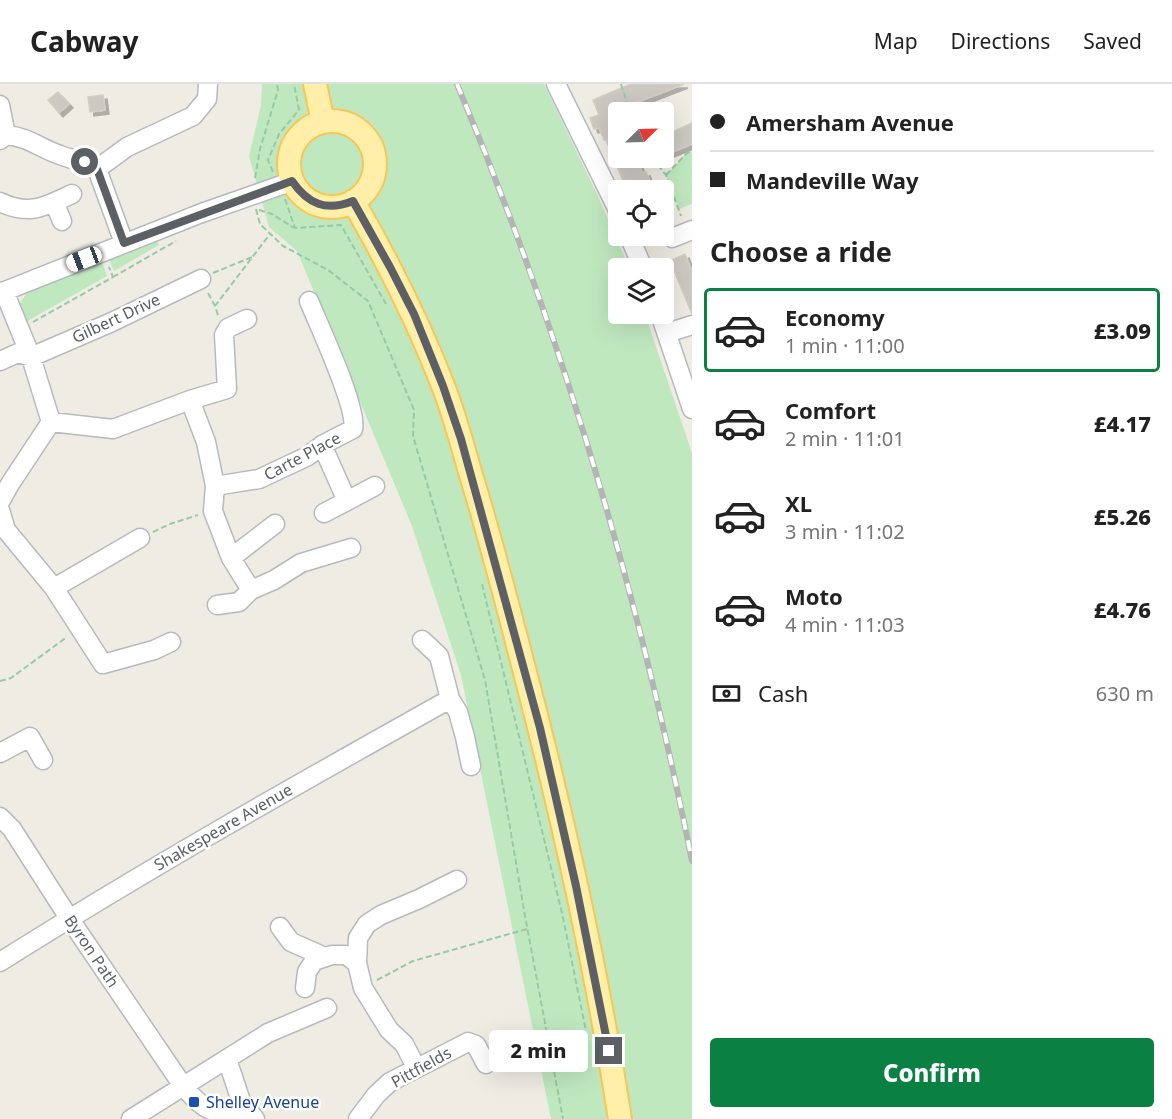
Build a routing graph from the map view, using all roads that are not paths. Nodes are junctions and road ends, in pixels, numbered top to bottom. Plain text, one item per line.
1 (208, 84) edge
2 (315, 84) edge
3 (556, 84) edge
4 (0, 105) edge
5 (322, 122) junction
6 (3, 138) edge
7 (97, 169) junction
8 (286, 184) junction
9 (608, 190) edge
10 (72, 195) dead end
11 (353, 201) junction
12 (0, 202) edge
13 (54, 202) junction
14 (62, 221) dead end
15 (124, 243) junction
16 (201, 279) road end
17 (2, 292) edge
18 (309, 301) dead end
19 (247, 319) dead end
20 (664, 324) edge
21 (692, 325) edge
22 (667, 333) junction
23 (31, 357) junction
24 (0, 361) edge
25 (190, 399) junction
26 (692, 409) edge
27 (51, 422) junction
28 (322, 446) junction
29 (215, 486) junction
30 (375, 486) dead end
31 (346, 501) junction
32 (0, 502) edge
33 (0, 510) edge
34 (324, 513) dead end
35 (274, 524) dead end
36 (140, 538) road end
37 (351, 548) dead end
38 (231, 558) junction
39 (54, 588) junction
40 (250, 590) junction
41 (217, 605) dead end
42 (422, 640) dead end
43 (171, 642) dead end
44 (450, 699) junction
45 (0, 753) edge
46 (43, 760) dead end
47 (471, 766) dead end
48 (0, 817) edge
49 (457, 880) dead end
50 (69, 918) junction
51 (280, 927) dead end
52 (325, 957) junction
53 (0, 962) edge
54 (357, 963) junction
55 (305, 988) dead end
56 (327, 1008) dead end
57 (226, 1059) junction
58 (486, 1064) dead end
59 (416, 1067) junction
60 (183, 1086) junction
61 (253, 1117) edge
62 (131, 1119) edge
63 (358, 1119) edge
64 (620, 1119) edge

1 - 7 street
2 - 5 main road
3 - 9 street
4 - 6 street
5 - 8 main road
5 - 11 main road
6 - 7 street
7 - 15 street
8 - 11 main road
8 - 15 street
10 - 13 street
11 - 64 main road
12 - 13 street
13 - 14 street
15 - 17 street
16 - 23 street, Gilbert Drive
17 - 23 street
18 - 28 street, Carte Place
19 - 25 street
20 - 22 street
21 - 22 street
22 - 26 street
23 - 24 street, Gilbert Drive
23 - 27 street
25 - 27 street
25 - 29 street
27 - 32 street
28 - 29 street, Carte Place
28 - 31 street
29 - 38 street
30 - 31 street
31 - 34 street
33 - 39 street
35 - 38 street
36 - 39 street
37 - 40 street
38 - 40 street
39 - 43 street
40 - 41 street
42 - 44 street
44 - 47 street
44 - 50 street, Shakespeare Avenue
45 - 46 street
48 - 50 street, Byron Path
49 - 54 street
50 - 53 street, Shakespeare Avenue
50 - 60 street, Byron Path
51 - 52 street
52 - 54 street
52 - 55 street
54 - 59 street
56 - 57 street
57 - 60 street
57 - 61 street
58 - 59 street, Pittfields
59 - 63 street, Pittfields
60 - 61 street, Byron Path
60 - 62 street

